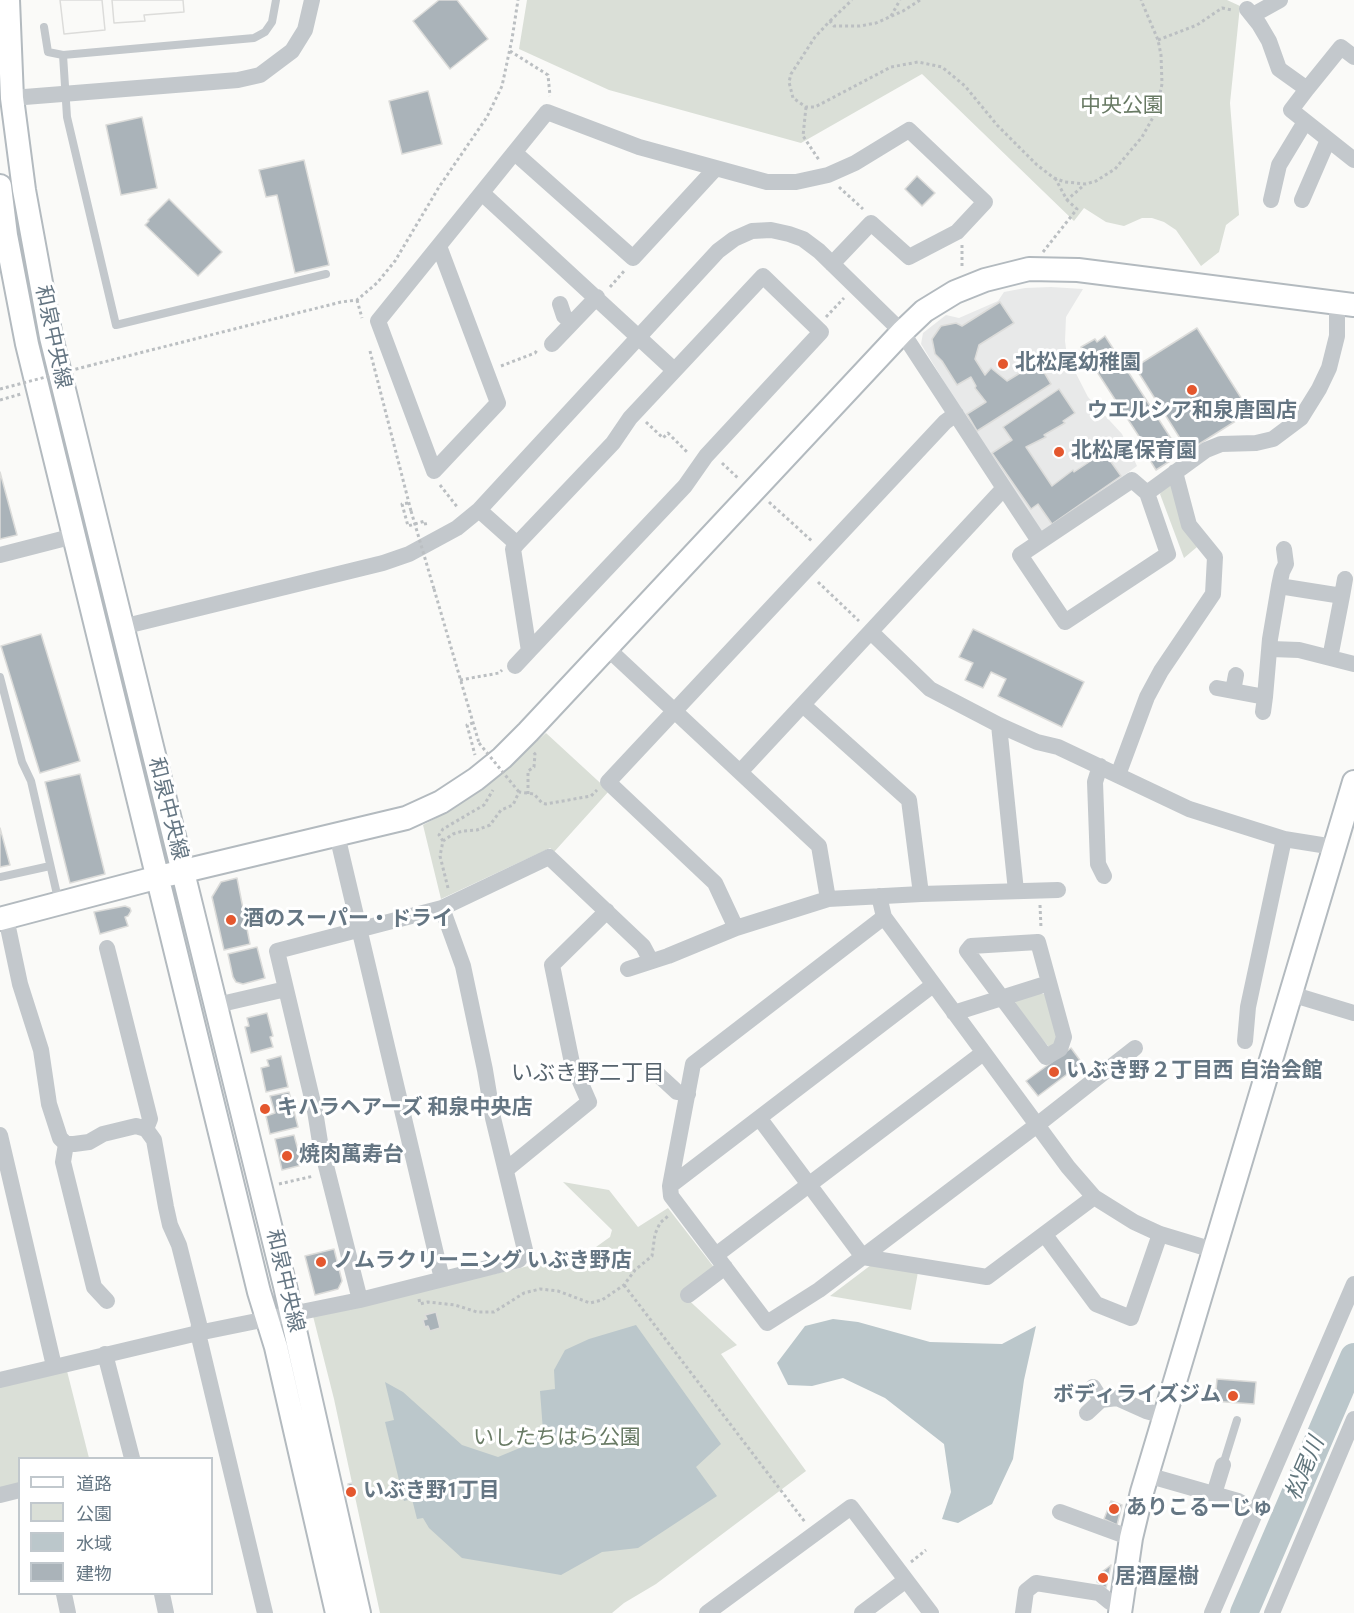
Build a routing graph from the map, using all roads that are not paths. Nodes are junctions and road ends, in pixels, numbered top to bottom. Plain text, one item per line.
1 (8, 0) edge
2 (276, 0) edge
3 (312, 0) edge
4 (1280, 0) edge
5 (44, 27) dead end
6 (63, 55) junction
7 (1354, 57) edge
8 (1307, 89) junction
9 (66, 93) junction
10 (12, 98) junction
11 (1305, 122) junction
12 (1328, 140) junction
13 (515, 153) junction
14 (1352, 155) edge
15 (716, 169) junction
16 (0, 186) edge
17 (482, 193) junction
18 (1271, 200) dead end
19 (1302, 200) dead end
20 (439, 246) junction
21 (832, 264) junction
22 (326, 274) dead end
23 (597, 297) junction
24 (560, 304) dead end
25 (1347, 304) edge
26 (571, 322) junction
27 (902, 332) junction
28 (640, 337) junction
29 (552, 344) dead end
30 (674, 370) junction
31 (956, 414) junction
32 (1175, 472) junction
33 (1004, 488) junction
34 (1147, 493) junction
35 (479, 510) junction
36 (74, 536) junction
37 (1039, 541) junction
38 (517, 544) junction
39 (1284, 549) dead end
40 (0, 555) edge
41 (1345, 579) dead end
42 (1279, 586) junction
43 (1342, 596) junction
44 (122, 627) junction
45 (871, 632) junction
46 (607, 648) junction
47 (1270, 648) junction
48 (528, 651) junction
49 (1330, 658) junction
50 (1354, 664) edge
51 (507, 670) road end
52 (0, 677) edge
53 (1229, 684) dead end
54 (803, 705) junction
55 (674, 712) junction
56 (999, 725) junction
57 (1100, 766) junction
58 (740, 772) junction
59 (1118, 775) junction
60 (1354, 782) edge
61 (337, 835) junction
62 (1284, 839) junction
63 (1334, 847) junction
64 (50, 866) junction
65 (182, 872) junction
66 (1104, 876) dead end
67 (0, 877) edge
68 (159, 877) junction
69 (1058, 890) dead end
70 (1016, 891) junction
71 (921, 894) junction
72 (879, 896) junction
73 (828, 899) junction
74 (60, 904) junction
75 (448, 906) junction
76 (607, 911) junction
77 (884, 916) junction
78 (3, 918) edge
79 (736, 928) junction
80 (359, 931) junction
81 (107, 948) dead end
82 (651, 961) junction
83 (628, 969) dead end
84 (1049, 983) junction
85 (933, 985) junction
86 (286, 989) junction
87 (1291, 994) junction
88 (1002, 999) junction
89 (217, 1005) junction
90 (954, 1013) junction
91 (1354, 1013) edge
92 (1245, 1041) dead end
93 (1135, 1048) dead end
94 (983, 1053) junction
95 (651, 1068) dead end
96 (688, 1094) junction
97 (760, 1119) junction
98 (1037, 1125) junction
99 (146, 1129) junction
100 (0, 1135) edge
101 (66, 1144) junction
102 (507, 1169) junction
103 (809, 1185) junction
104 (670, 1186) junction
105 (1094, 1197) junction
106 (1160, 1234) junction
107 (1045, 1235) junction
108 (1213, 1250) junction
109 (863, 1257) junction
110 (720, 1261) junction
111 (442, 1279) junction
112 (1354, 1284) edge
113 (688, 1295) dead end
114 (360, 1300) junction
115 (107, 1301) dead end
116 (292, 1314) junction
117 (267, 1318) junction
118 (198, 1333) junction
119 (105, 1354) junction
120 (54, 1366) junction
121 (0, 1380) edge
122 (1087, 1413) dead end
123 (1164, 1416) junction
124 (1354, 1419) edge
125 (1237, 1420) dead end
126 (132, 1457) edge
127 (1223, 1465) joint
128 (1147, 1475) junction
129 (18, 1490) edge
130 (1215, 1494) junction
131 (0, 1495) edge
132 (1245, 1506) dead end
133 (1060, 1512) dead end
134 (1131, 1538) junction
135 (906, 1581) junction
136 (64, 1595) edge
137 (162, 1595) edge
138 (1120, 1609) edge
139 (68, 1613) edge
140 (166, 1613) edge
141 (265, 1613) edge
142 (337, 1613) edge
143 (360, 1613) edge
144 (707, 1613) edge
145 (862, 1613) edge
146 (931, 1613) edge
147 (1023, 1613) edge
148 (1212, 1613) edge
149 (1272, 1613) edge

1 - 10 street, 和泉中央線
2 - 6 lane
3 - 9 street
4 - 8 street
5 - 6 lane
6 - 9 lane
7 - 8 street
8 - 11 street
9 - 10 street
9 - 22 lane
10 - 44 street, 和泉中央線
11 - 12 street
11 - 18 street
12 - 14 street
12 - 19 street
13 - 15 street
13 - 15 street
13 - 17 street
15 - 21 street
16 - 36 street, 和泉中央線
17 - 20 street
17 - 23 street
20 - 20 street
21 - 27 street
21 - 28 street
23 - 26 street
23 - 28 street
24 - 26 street
25 - 27 street
25 - 32 street
26 - 29 street
27 - 31 street
27 - 46 street
28 - 30 street
28 - 35 street
30 - 38 street
30 - 48 street
31 - 33 street
31 - 55 street
32 - 34 street
32 - 59 street
33 - 37 street
33 - 45 street
34 - 37 street
34 - 37 street
35 - 38 street
35 - 44 street
36 - 40 street
36 - 68 street, 和泉中央線
38 - 48 street
39 - 42 street
41 - 43 street
42 - 43 street
42 - 47 street
43 - 49 street
44 - 65 street, 和泉中央線
45 - 54 street
45 - 56 street
46 - 55 street
46 - 61 street
47 - 49 street
47 - 53 street
48 - 51 street
49 - 50 street
52 - 64 lane
54 - 58 street
54 - 71 street
55 - 58 street
55 - 79 street
56 - 57 street
56 - 70 street
57 - 59 street
57 - 66 street
58 - 73 street
59 - 62 street
60 - 63 street
61 - 65 street
61 - 80 street
62 - 63 street
62 - 92 street
63 - 87 street
64 - 67 lane
64 - 74 lane
65 - 68 street
65 - 89 street, 和泉中央線
68 - 74 street
68 - 117 street, 和泉中央線
69 - 70 street
70 - 71 street
71 - 72 street
72 - 73 street
72 - 77 street
73 - 79 street
74 - 78 street
75 - 76 street
75 - 80 street
75 - 102 street
76 - 82 street
76 - 102 street
77 - 85 street
77 - 96 street
78 - 101 street
79 - 82 street
80 - 86 street
80 - 111 street
81 - 99 street
82 - 83 street
84 - 88 street
84 - 88 street
84 - 88 street
85 - 90 street
85 - 97 street
86 - 89 street
86 - 114 street
87 - 91 street
87 - 108 street
88 - 90 street
89 - 116 street, 和泉中央線
90 - 94 street
93 - 98 street
94 - 98 street
94 - 103 street
95 - 96 street
96 - 104 street
97 - 103 street
97 - 104 street
98 - 105 street
98 - 109 street
99 - 101 street
99 - 118 street
100 - 120 street
101 - 115 street
102 - 111 street
103 - 109 street
103 - 110 street
104 - 110 street
105 - 106 street
105 - 107 street
106 - 107 street
106 - 108 street
107 - 109 street
108 - 123 street
109 - 110 street
110 - 113 street
111 - 114 street
112 - 148 street
114 - 116 street
116 - 117 street
116 - 143 street, 和泉中央線
117 - 118 street
117 - 142 street, 和泉中央線
118 - 119 street
118 - 141 street
119 - 120 street
119 - 126 street
120 - 121 street
122 - 123 street
123 - 128 street
124 - 149 street
125 - 127 lane
127 - 130 street
128 - 130 street
128 - 134 street
129 - 131 street
130 - 132 street
133 - 134 street
134 - 138 street
135 - 144 street
135 - 145 street
135 - 146 street
136 - 139 street
137 - 140 street
138 - 147 street

